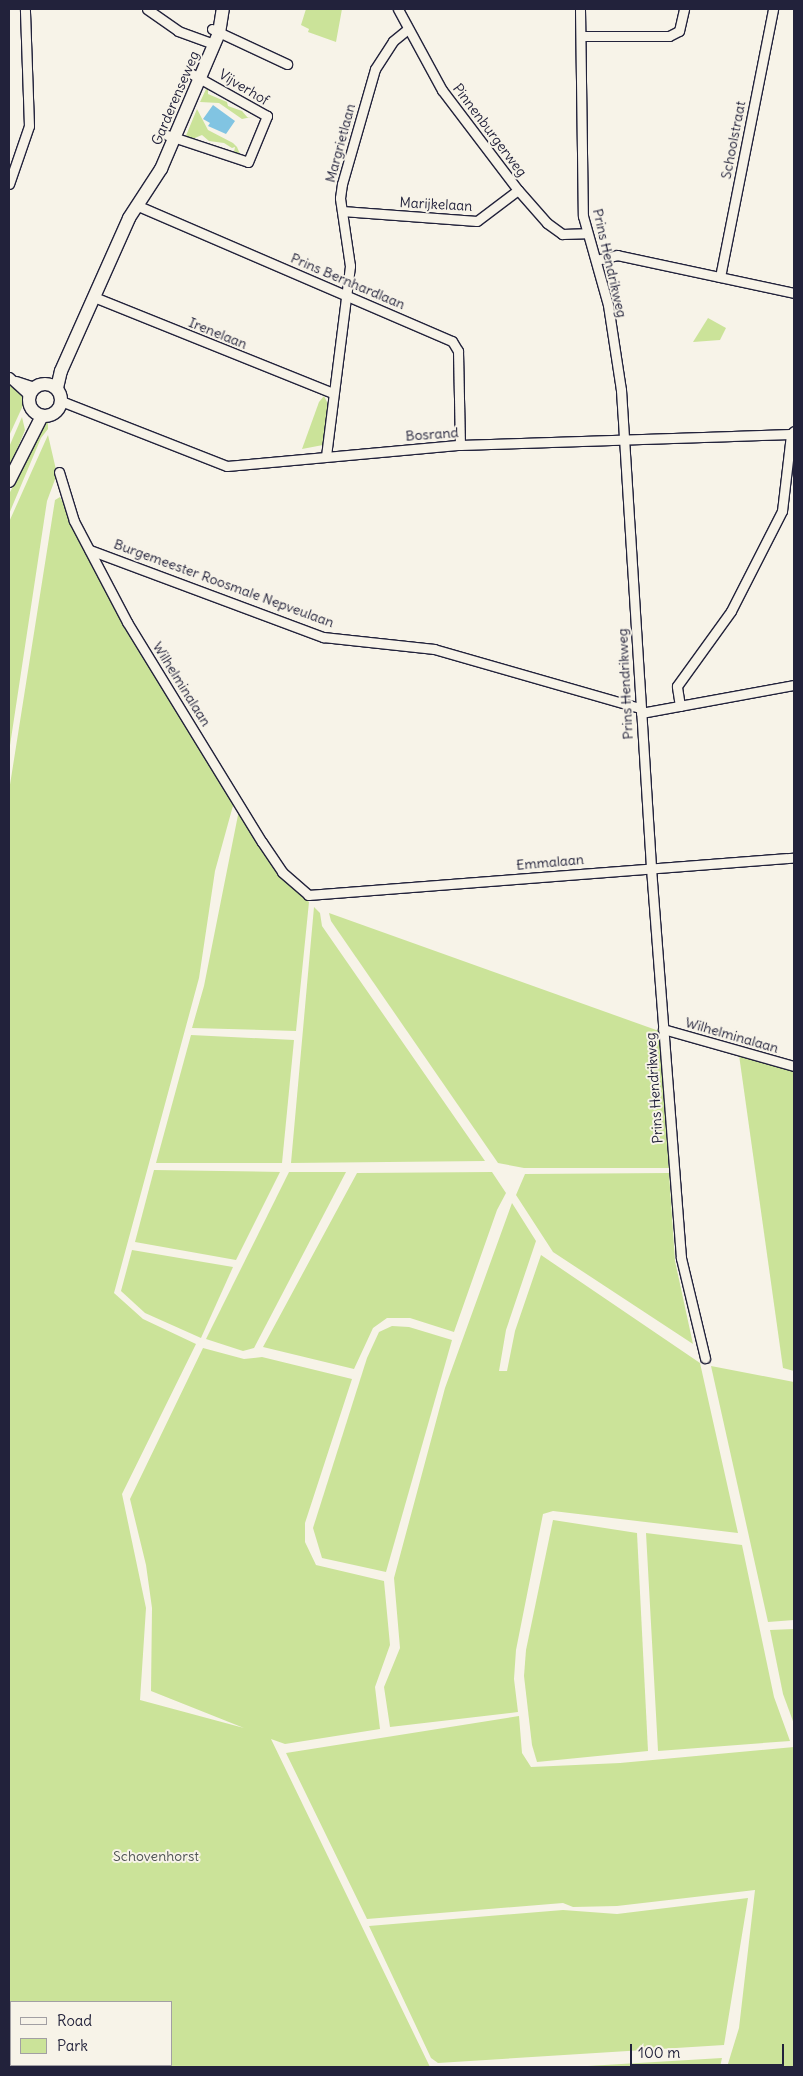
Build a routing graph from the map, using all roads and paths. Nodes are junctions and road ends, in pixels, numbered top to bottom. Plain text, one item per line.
1 (25, 9) edge
2 (147, 9) edge
3 (222, 9) edge
4 (398, 9) edge
5 (580, 9) edge
6 (684, 9) edge
7 (773, 9) edge
8 (408, 29) junction
9 (581, 36) junction
10 (213, 37) junction
11 (287, 64) dead end
12 (196, 76) junction
13 (170, 136) junction
14 (9, 184) edge
15 (518, 190) junction
16 (136, 205) junction
17 (342, 211) junction
18 (586, 232) junction
19 (596, 260) junction
20 (720, 277) junction
21 (794, 293) edge
22 (345, 296) junction
23 (94, 297) junction
24 (11, 379) edge
25 (32, 391) junction
26 (333, 392) junction
27 (57, 395) junction
28 (39, 415) junction
29 (793, 432) edge
30 (624, 440) junction
31 (460, 445) junction
32 (326, 456) junction
33 (59, 472) dead end
34 (9, 481) edge
35 (90, 550) junction
36 (794, 685) edge
37 (680, 706) junction
38 (641, 710) junction
39 (794, 858) edge
40 (651, 868) junction
41 (308, 896) joint
42 (663, 1029) junction
43 (794, 1066) edge
44 (704, 1358) dead end

1 - 14 street
2 - 10 street
3 - 10 main road, Garderenseweg
4 - 8 street, Pinnenburgerweg
5 - 9 street, Prins Hendrikweg
6 - 9 street
7 - 20 street, Schoolstraat
8 - 15 street, Pinnenburgerweg
8 - 17 street, Margrietlaan
9 - 18 street, Prins Hendrikweg
10 - 11 street
10 - 12 main road, Garderenseweg
12 - 13 main road, Garderenseweg
12 - 13 street, Vijverhof
13 - 16 main road, Garderenseweg
15 - 17 street, Marijkelaan
15 - 18 street, Pinnenburgerweg
16 - 22 street, Prins Bernhardlaan
16 - 23 main road, Garderenseweg
17 - 22 street, Margrietlaan
18 - 19 street, Prins Hendrikweg
19 - 20 street
19 - 30 street, Prins Hendrikweg
20 - 21 street
22 - 26 street, Margrietlaan
22 - 31 street, Prins Bernhardlaan
23 - 26 street, Irenelaan
23 - 27 main road, Garderenseweg
24 - 25 street
25 - 27 main road
25 - 28 main road
26 - 32 street, Margrietlaan
27 - 28 main road
27 - 32 street, Bosrand
28 - 34 main road
29 - 30 street, Bosrand
29 - 37 street
30 - 31 street, Bosrand
30 - 38 street, Prins Hendrikweg
31 - 32 street, Bosrand
33 - 35 street, Wilhelminalaan
35 - 38 street, Burgemeester Roosmale Nepveulaan
35 - 41 street, Wilhelminalaan
36 - 37 street, Burgemeester Roosmale Nepveulaan
37 - 38 street, Burgemeester Roosmale Nepveulaan
38 - 40 street, Prins Hendrikweg
39 - 40 street, Emmalaan
40 - 41 street, Emmalaan
40 - 42 street, Prins Hendrikweg
42 - 43 street, Wilhelminalaan
42 - 44 street, Prins Hendrikweg

